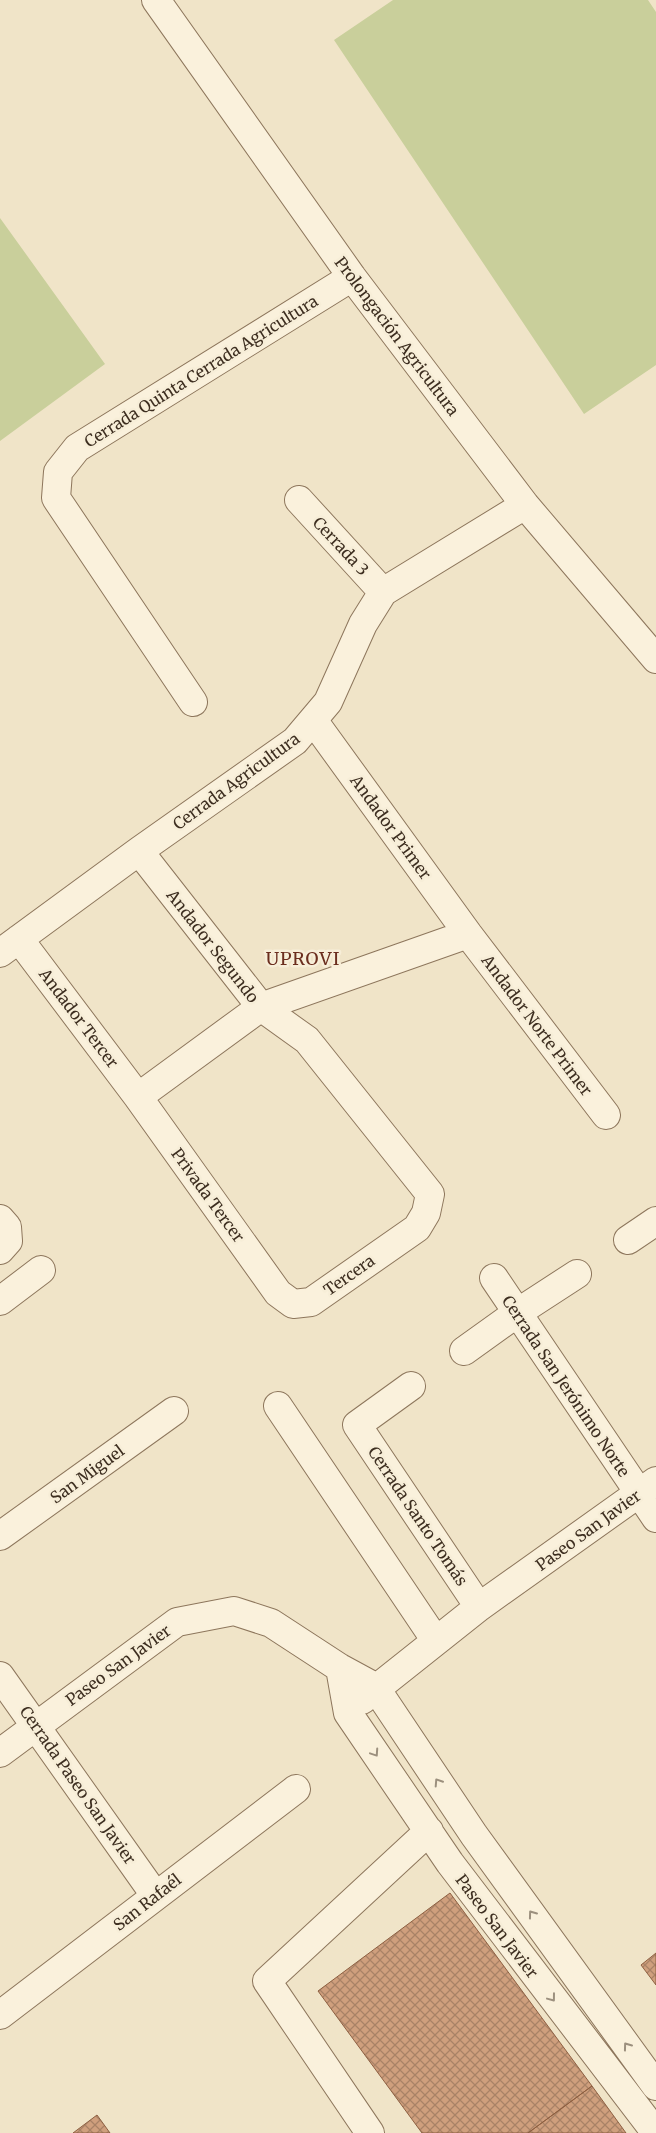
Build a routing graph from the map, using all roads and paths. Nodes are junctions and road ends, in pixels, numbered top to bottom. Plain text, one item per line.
1 (156, 0) edge
2 (352, 277) junction
3 (299, 500) dead end
4 (525, 505) junction
5 (383, 592) junction
6 (656, 659) edge
7 (192, 702) dead end
8 (313, 720) junction
9 (139, 851) junction
10 (468, 934) junction
11 (10, 946) edge
12 (261, 1007) junction
13 (138, 1097) junction
14 (606, 1115) dead end
15 (0, 1219) edge
16 (656, 1221) edge
17 (418, 1228) joint
18 (628, 1240) dead end
19 (0, 1250) edge
20 (41, 1270) dead end
21 (577, 1274) dead end
22 (494, 1278) dead end
23 (278, 1293) joint
24 (0, 1301) edge
25 (517, 1313) junction
26 (464, 1351) dead end
27 (411, 1386) dead end
28 (278, 1406) dead end
29 (174, 1411) dead end
30 (647, 1487) edge
31 (656, 1518) edge
32 (0, 1536) edge
33 (480, 1607) junction
34 (436, 1641) junction
35 (340, 1668) junction
36 (0, 1676) edge
37 (376, 1687) junction
38 (348, 1713) junction
39 (36, 1726) junction
40 (0, 1753) edge
41 (296, 1789) dead end
42 (428, 1831) junction
43 (504, 1876) junction
44 (155, 1895) junction
45 (476, 1898) junction
46 (0, 2015) edge
47 (656, 2086) edge
48 (370, 2133) edge
49 (656, 2133) edge

1 - 2 street, Prolongación Agricultura
2 - 4 street, Prolongación Agricultura
2 - 7 street, Cerrada Quinta Cerrada Agricultura
3 - 5 street, Cerrada 3
4 - 5 street, Cerrada Agricultura
4 - 6 street, Prolongación Agricultura
5 - 8 street, Cerrada Agricultura
8 - 9 street, Cerrada Agricultura
8 - 10 street, Andador Primer
9 - 11 street, Cerrada Agricultura
9 - 12 street, Andador Segundo
10 - 12 street
10 - 14 street, Andador Norte Primer
11 - 13 street, Andador Tercer
12 - 13 street
12 - 17 street, Andador Segundo
13 - 23 street, Privada Tercer
15 - 19 street
16 - 18 street
17 - 23 street, Tercera
20 - 24 street
21 - 25 street
22 - 25 street, Cerrada San Jerónimo Norte
25 - 26 street
25 - 30 street, Cerrada San Jerónimo Norte
27 - 33 street, Cerrada Santo Tomás
28 - 34 street
29 - 32 street, San Miguel
30 - 31 street, Cerrada San Jerónimo Norte
30 - 33 street, Paseo San Javier
33 - 34 street, Paseo San Javier
34 - 37 street, Paseo San Javier
35 - 37 street, Paseo San Javier
35 - 38 street, Paseo San Javier
35 - 39 street, Paseo San Javier
36 - 39 street, Cerrada Paseo San Javier
37 - 38 street, Paseo San Javier
43 -> 37 street, Paseo San Javier
38 -> 42 street, Paseo San Javier
39 - 40 street, Paseo San Javier
39 - 44 street, Cerrada Paseo San Javier
41 - 44 street, San Rafaél
42 - 45 street, Paseo San Javier
42 - 48 street
43 - 45 street
47 -> 43 street, Paseo San Javier
44 - 46 street, San Rafaél
45 -> 49 street, Paseo San Javier

